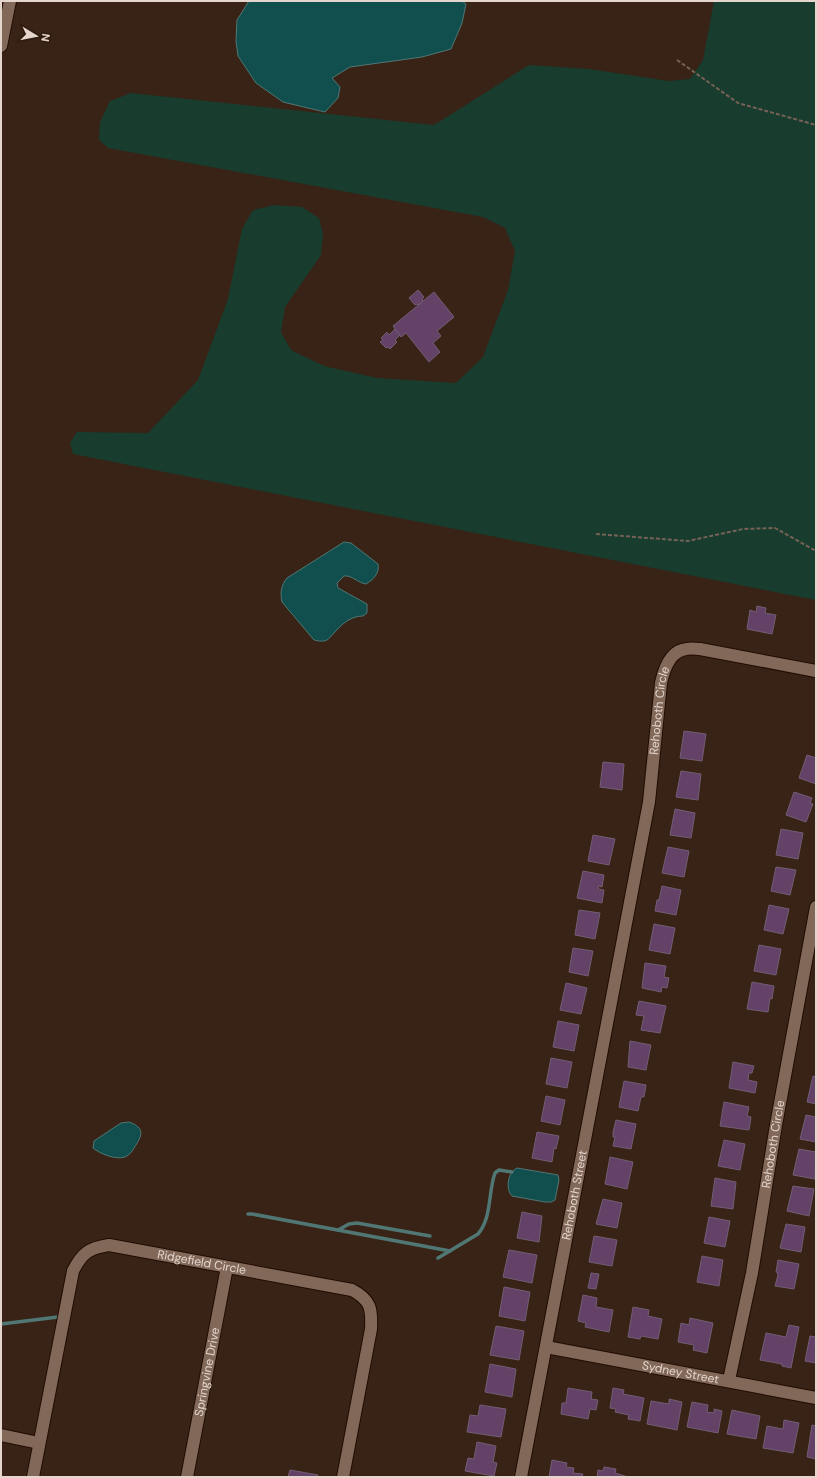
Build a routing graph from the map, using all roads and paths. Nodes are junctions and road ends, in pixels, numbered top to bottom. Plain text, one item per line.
1 (10, 1) edge
2 (1, 46) edge
3 (677, 60) dead end
4 (816, 125) edge
5 (596, 534) dead end
6 (816, 551) edge
7 (816, 671) edge
8 (816, 907) edge
9 (628, 913) joint
10 (226, 1267) junction
11 (546, 1347) junction
12 (729, 1380) junction
13 (816, 1398) edge
14 (1, 1435) edge
15 (39, 1443) junction
16 (33, 1477) edge
17 (187, 1477) edge
18 (343, 1477) edge
19 (521, 1477) edge

1 - 2 street
3 - 4 path
5 - 6 path
7 - 9 street, Rehoboth Circle
8 - 12 street, Rehoboth Circle
9 - 11 street, Rehoboth Street
10 - 15 street, Ridgefield Circle
10 - 17 street, Springvine Drive
10 - 18 street, Ridgefield Circle
11 - 12 street, Sydney Street
11 - 19 street, Rehoboth Street
12 - 13 street, Sydney Street
14 - 15 street
15 - 16 street, Ridgefield Circle

